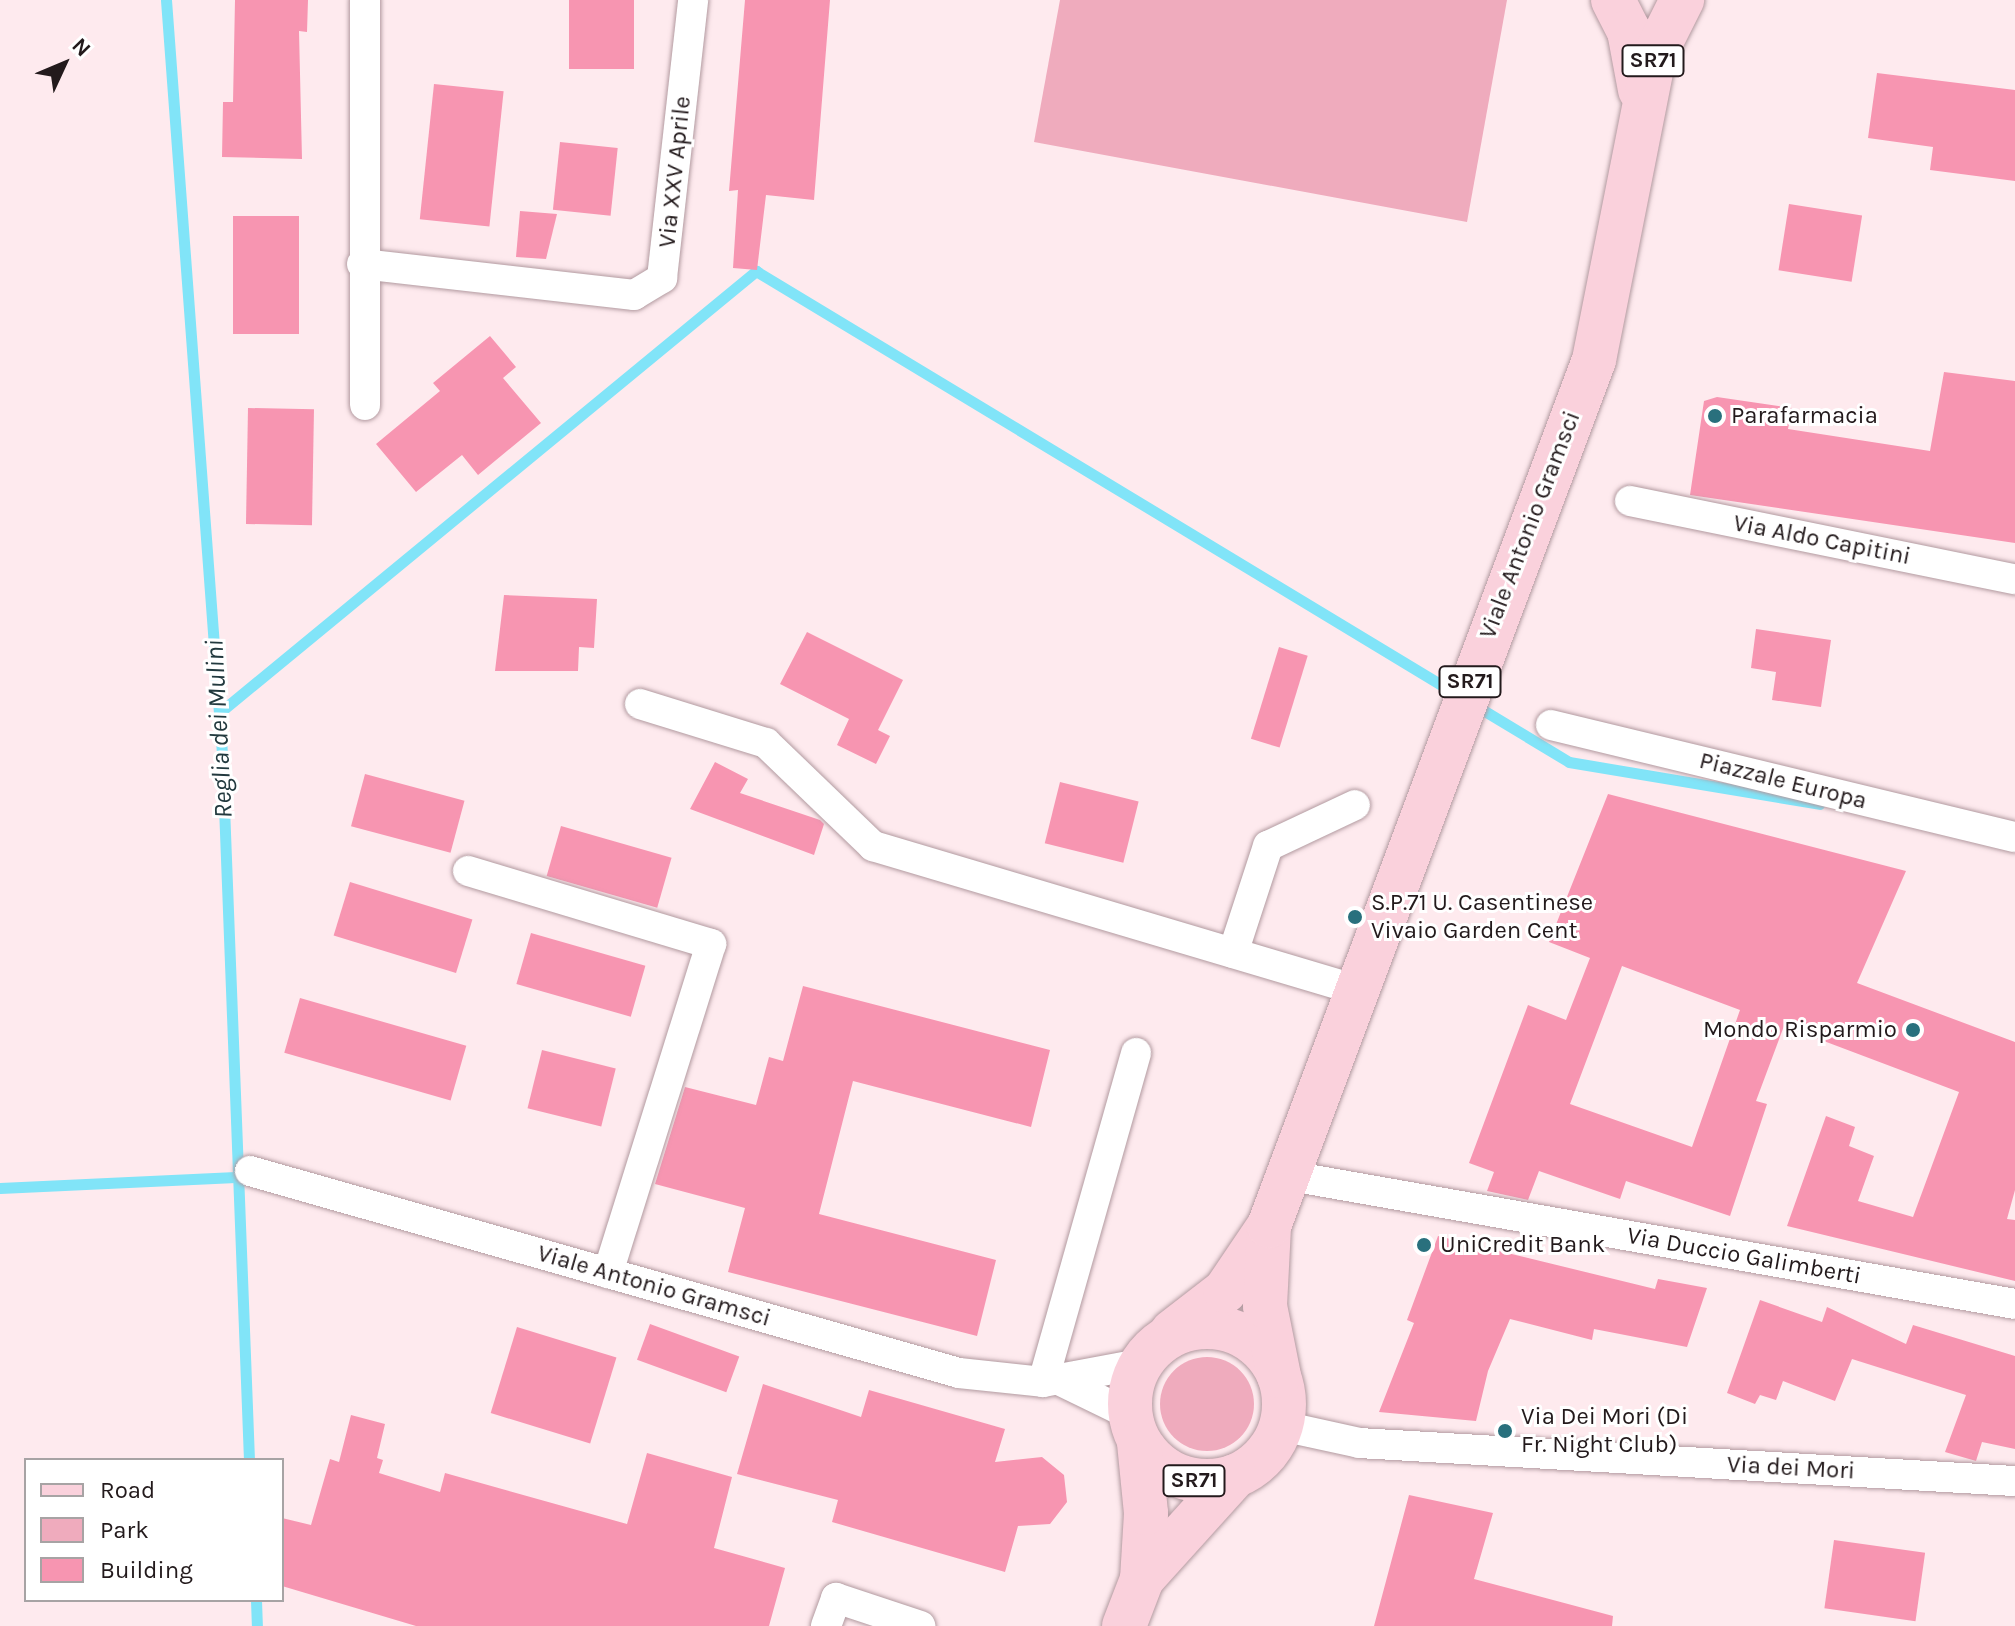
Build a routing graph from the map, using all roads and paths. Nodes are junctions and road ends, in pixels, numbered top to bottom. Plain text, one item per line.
1 (365, 0) edge
2 (693, 0) edge
3 (1613, 0) edge
4 (1682, 0) edge
5 (1641, 129) junction
6 (362, 264) junction
7 (365, 405) dead end
8 (1630, 501) dead end
9 (2015, 579) edge
10 (640, 704) dead end
11 (1551, 725) dead end
12 (1355, 805) dead end
13 (2015, 837) edge
14 (468, 871) dead end
15 (1233, 953) junction
16 (1354, 989) junction
17 (1136, 1053) dead end
18 (250, 1171) dead end
19 (1285, 1175) junction
20 (1269, 1226) junction
21 (608, 1273) junction
22 (2015, 1304) edge
23 (1153, 1350) junction
24 (1279, 1376) junction
25 (1052, 1381) junction
26 (1282, 1426) junction
27 (1134, 1428) junction
28 (1235, 1476) junction
29 (2015, 1481) edge
30 (1142, 1579) junction
31 (826, 1626) edge
32 (920, 1626) edge
33 (1124, 1626) edge

1 - 6 street
2 - 6 street, Via XXV Aprile
3 - 5 main road, Viale Antonio Gramsci / SR71
4 - 5 main road, Viale Antonio Gramsci / SR71
5 - 16 main road, Viale Antonio Gramsci / SR71
6 - 7 street
8 - 9 street, Via Aldo Capitini
10 - 15 street
11 - 13 street, Piazzale Europa
12 - 15 street
14 - 21 street
15 - 16 street
16 - 19 main road, Viale Antonio Gramsci / SR71
17 - 25 street
18 - 21 street, Viale Antonio Gramsci
19 - 20 main road, Viale Antonio Gramsci / SR71
19 - 22 street, Via Duccio Galimberti
20 - 23 main road, Viale Antonio Gramsci / SR71
20 - 24 main road, Viale Antonio Gramsci / SR71
21 - 25 street, Viale Antonio Gramsci
23 - 24 main road, Viale Antonio Gramsci
23 - 25 street, Viale Antonio Gramsci
23 - 27 main road, SR71
24 - 26 main road, Viale Antonio Gramsci / SR71
25 - 27 street, Viale Antonio Gramsci
26 - 28 main road, SR71
26 - 29 street, Via dei Mori
27 - 28 main road, Viale Antonio Gramsci / SR71
27 - 30 main road, SR71
28 - 30 main road, SR71
30 - 33 main road, SR71
31 - 32 street

